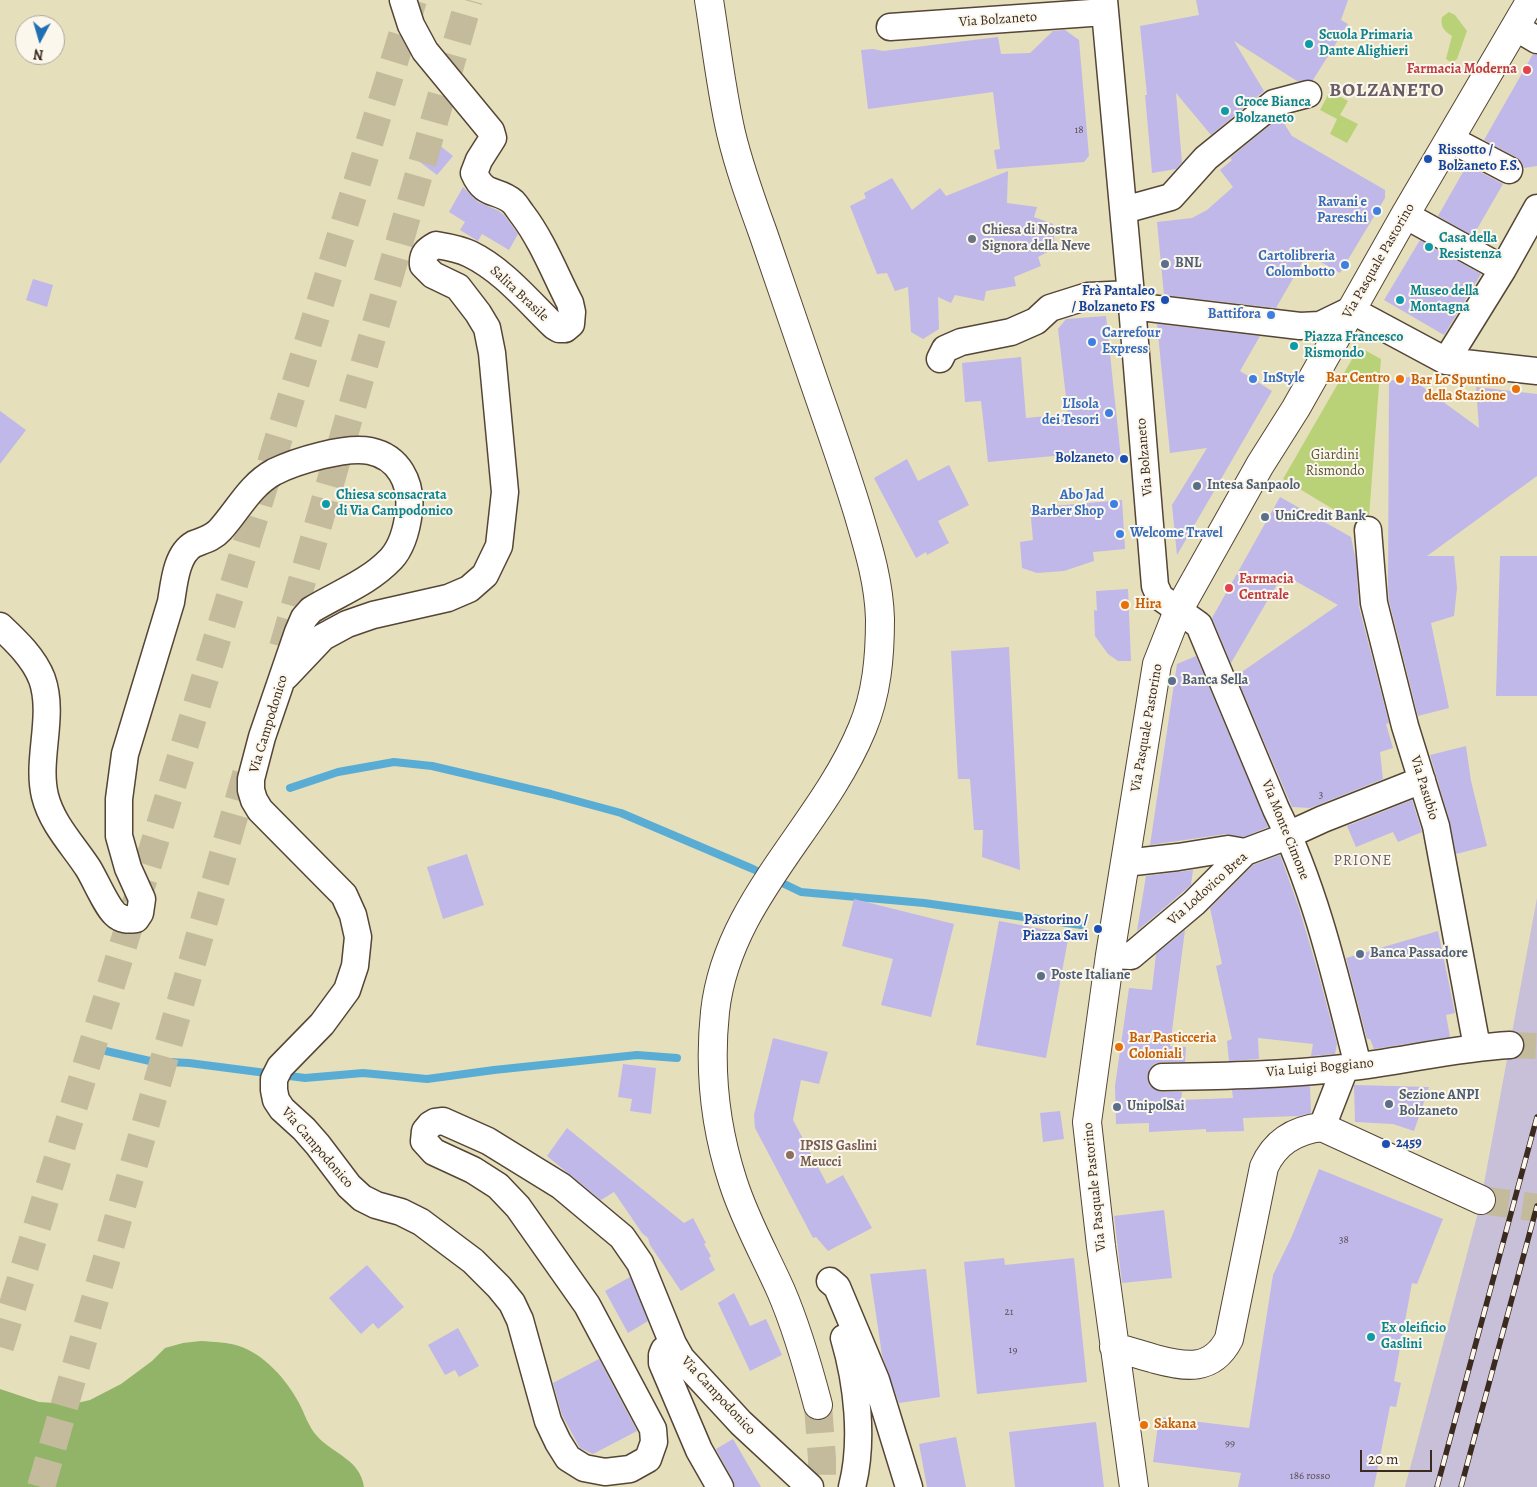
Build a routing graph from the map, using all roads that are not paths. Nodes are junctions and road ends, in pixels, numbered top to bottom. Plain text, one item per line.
1 (402, 0) edge
2 (709, 0) edge
3 (1531, 0) edge
4 (1104, 6) edge
5 (890, 28) dead end
6 (1526, 34) edge
7 (1308, 94) dead end
8 (1450, 138) junction
9 (1509, 170) dead end
10 (1537, 208) edge
11 (1124, 210) junction
12 (1405, 215) junction
13 (1503, 268) junction
14 (1132, 300) junction
15 (1351, 310) junction
16 (940, 359) dead end
17 (1446, 361) junction
18 (1537, 371) edge
19 (1368, 530) dead end
20 (1178, 611) junction
21 (0, 626) edge
22 (282, 680) junction
23 (1422, 780) junction
24 (1289, 835) junction
25 (1245, 852) junction
26 (1125, 863) junction
27 (1110, 955) junction
28 (1510, 1045) tunnel mouth
29 (1477, 1047) junction
30 (1352, 1067) junction
31 (1162, 1077) dead end
32 (1322, 1127) junction
33 (1481, 1200) tunnel mouth
34 (1114, 1347) junction
35 (677, 1351) junction
36 (818, 1405) tunnel mouth
37 (720, 1487) edge
38 (810, 1487) edge
39 (852, 1487) edge
40 (909, 1487) edge
41 (1134, 1487) edge

1 - 22 street, Salita Brasile
2 - 36 main road
3 - 6 main road, Via Pasquale Pastorino
4 - 5 street, Via Bolzaneto
4 - 11 street, Via Bolzaneto
6 - 8 main road, Via Pasquale Pastorino
7 - 11 street
8 - 9 street
8 - 12 main road, Via Pasquale Pastorino
10 - 13 street
11 - 14 street, Via Bolzaneto
12 - 13 street
12 - 15 main road, Via Pasquale Pastorino
13 - 17 street
14 - 15 street
14 - 16 street
14 - 20 street, Via Bolzaneto
15 - 17 street
15 - 20 main road, Via Pasquale Pastorino
17 - 18 street
19 - 23 street, Via Pasubio
20 - 24 street, Via Monte Cimone
20 - 26 main road, Via Pasquale Pastorino
21 - 22 street, Via Campodonico
22 - 35 street, Via Campodonico
23 - 24 street, Via Lodovico Brea
23 - 29 street, Via Pasubio
24 - 25 street, Via Lodovico Brea
24 - 30 street, Via Monte Cimone
25 - 26 street
25 - 27 street, Via Lodovico Brea
26 - 27 main road, Via Pasquale Pastorino
27 - 34 main road, Via Pasquale Pastorino
28 - 29 street, Via Luigi Boggiano
29 - 30 street, Via Luigi Boggiano
30 - 31 street, Via Luigi Boggiano
30 - 32 street
32 - 33 main road
32 - 34 main road
34 - 41 main road, Via Pasquale Pastorino
35 - 37 street
35 - 38 street, Via Campodonico
39 - 40 street

